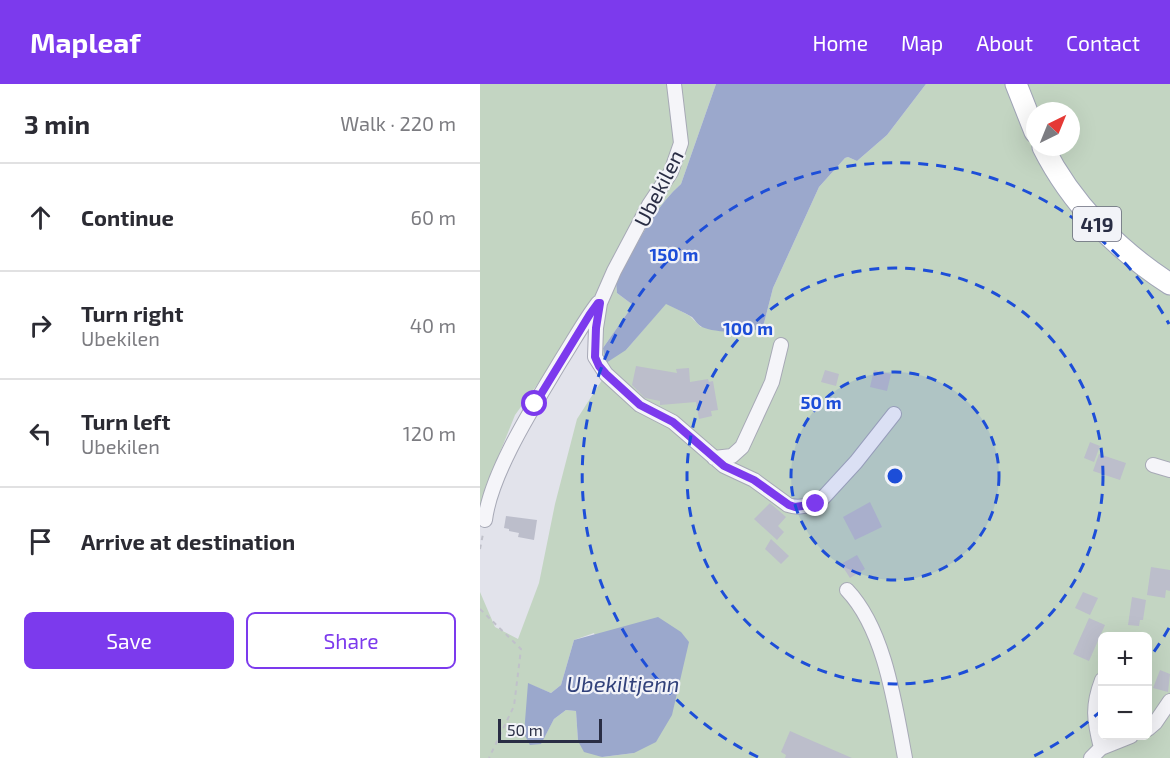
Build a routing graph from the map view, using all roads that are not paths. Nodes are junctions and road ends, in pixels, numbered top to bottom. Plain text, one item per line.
1 (674, 84) edge
2 (1016, 84) edge
3 (1026, 109) edge
4 (1048, 156) edge
5 (1169, 282) edge
6 (600, 303) junction
7 (781, 345) dead end
8 (894, 414) dead end
9 (714, 458) junction
10 (1153, 465) dead end
11 (1170, 470) edge
12 (485, 520) road end
13 (847, 590) dead end
14 (1100, 686) edge
15 (1170, 701) edge
16 (1152, 725) edge
17 (1121, 740) edge
18 (1096, 753) edge
19 (905, 758) edge

1 - 6 street, Ubekilen
2 - 3 main road
4 - 5 main road, 419
6 - 9 street, Ubekilen
6 - 12 street
7 - 9 street
8 - 9 street, Ubekilen
10 - 11 street
13 - 19 street
14 - 18 street
15 - 16 street
17 - 18 street

